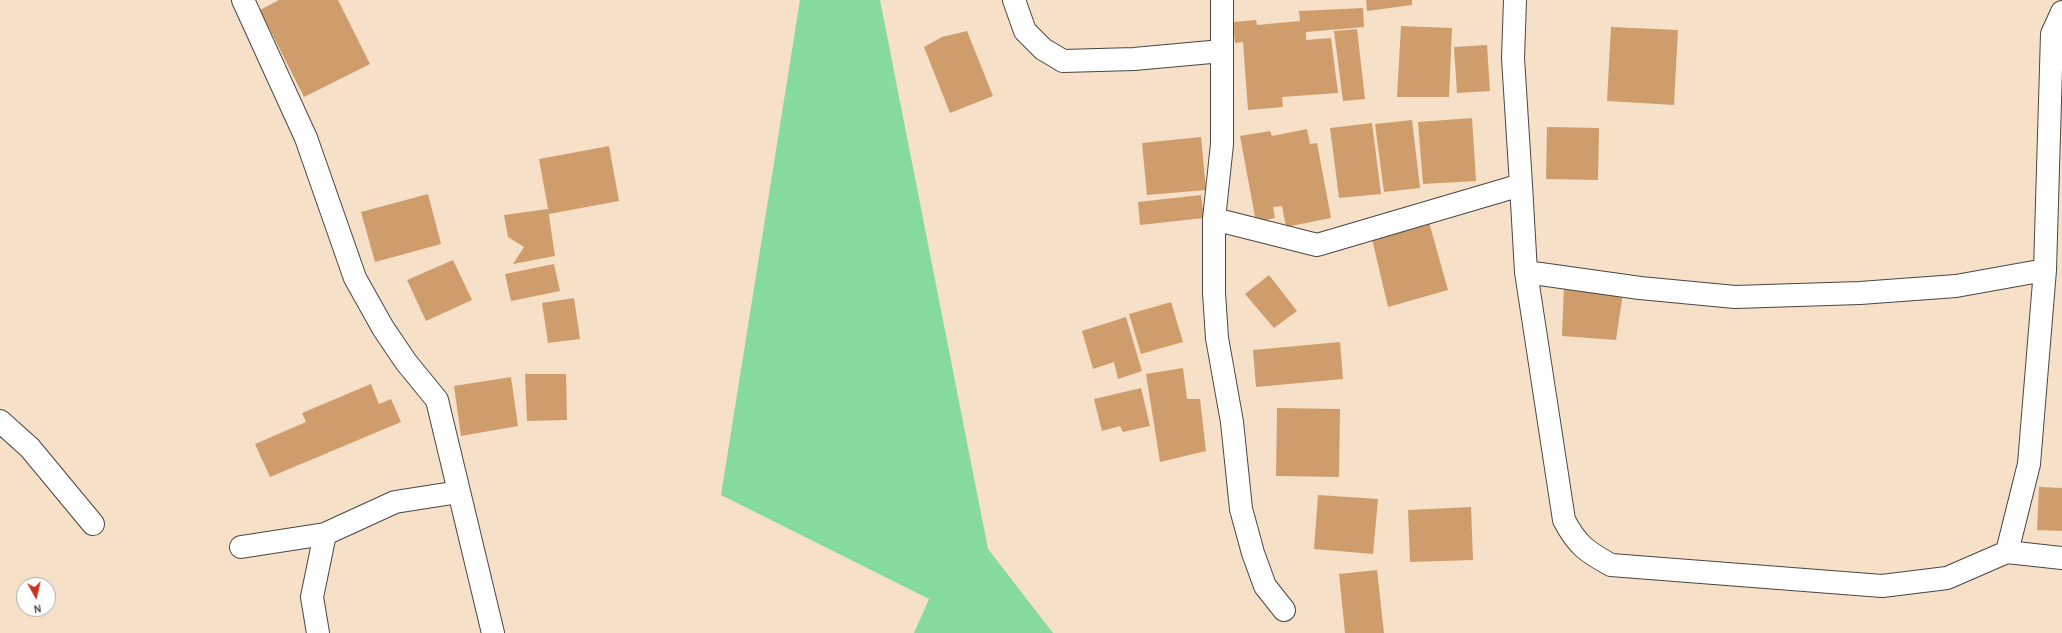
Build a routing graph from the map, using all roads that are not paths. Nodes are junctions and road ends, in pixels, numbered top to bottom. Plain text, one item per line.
1 (243, 0) edge
2 (1014, 0) edge
3 (1222, 0) edge
4 (1515, 0) edge
5 (2062, 12) edge
6 (1222, 51) junction
7 (1521, 185) junction
8 (1214, 219) junction
9 (2045, 270) junction
10 (1526, 272) junction
11 (0, 421) edge
12 (459, 492) junction
13 (93, 524) dead end
14 (325, 534) junction
15 (241, 548) dead end
16 (2007, 552) junction
17 (2062, 558) edge
18 (1284, 610) dead end
19 (318, 633) edge
20 (493, 633) edge

1 - 12 street
2 - 6 street
3 - 6 street
4 - 7 street
5 - 9 street
6 - 8 street
7 - 8 street
7 - 10 street
8 - 18 street
9 - 10 street
9 - 16 street
10 - 16 street
11 - 13 street
12 - 14 street
12 - 20 street
14 - 15 street
14 - 19 street
16 - 17 street

